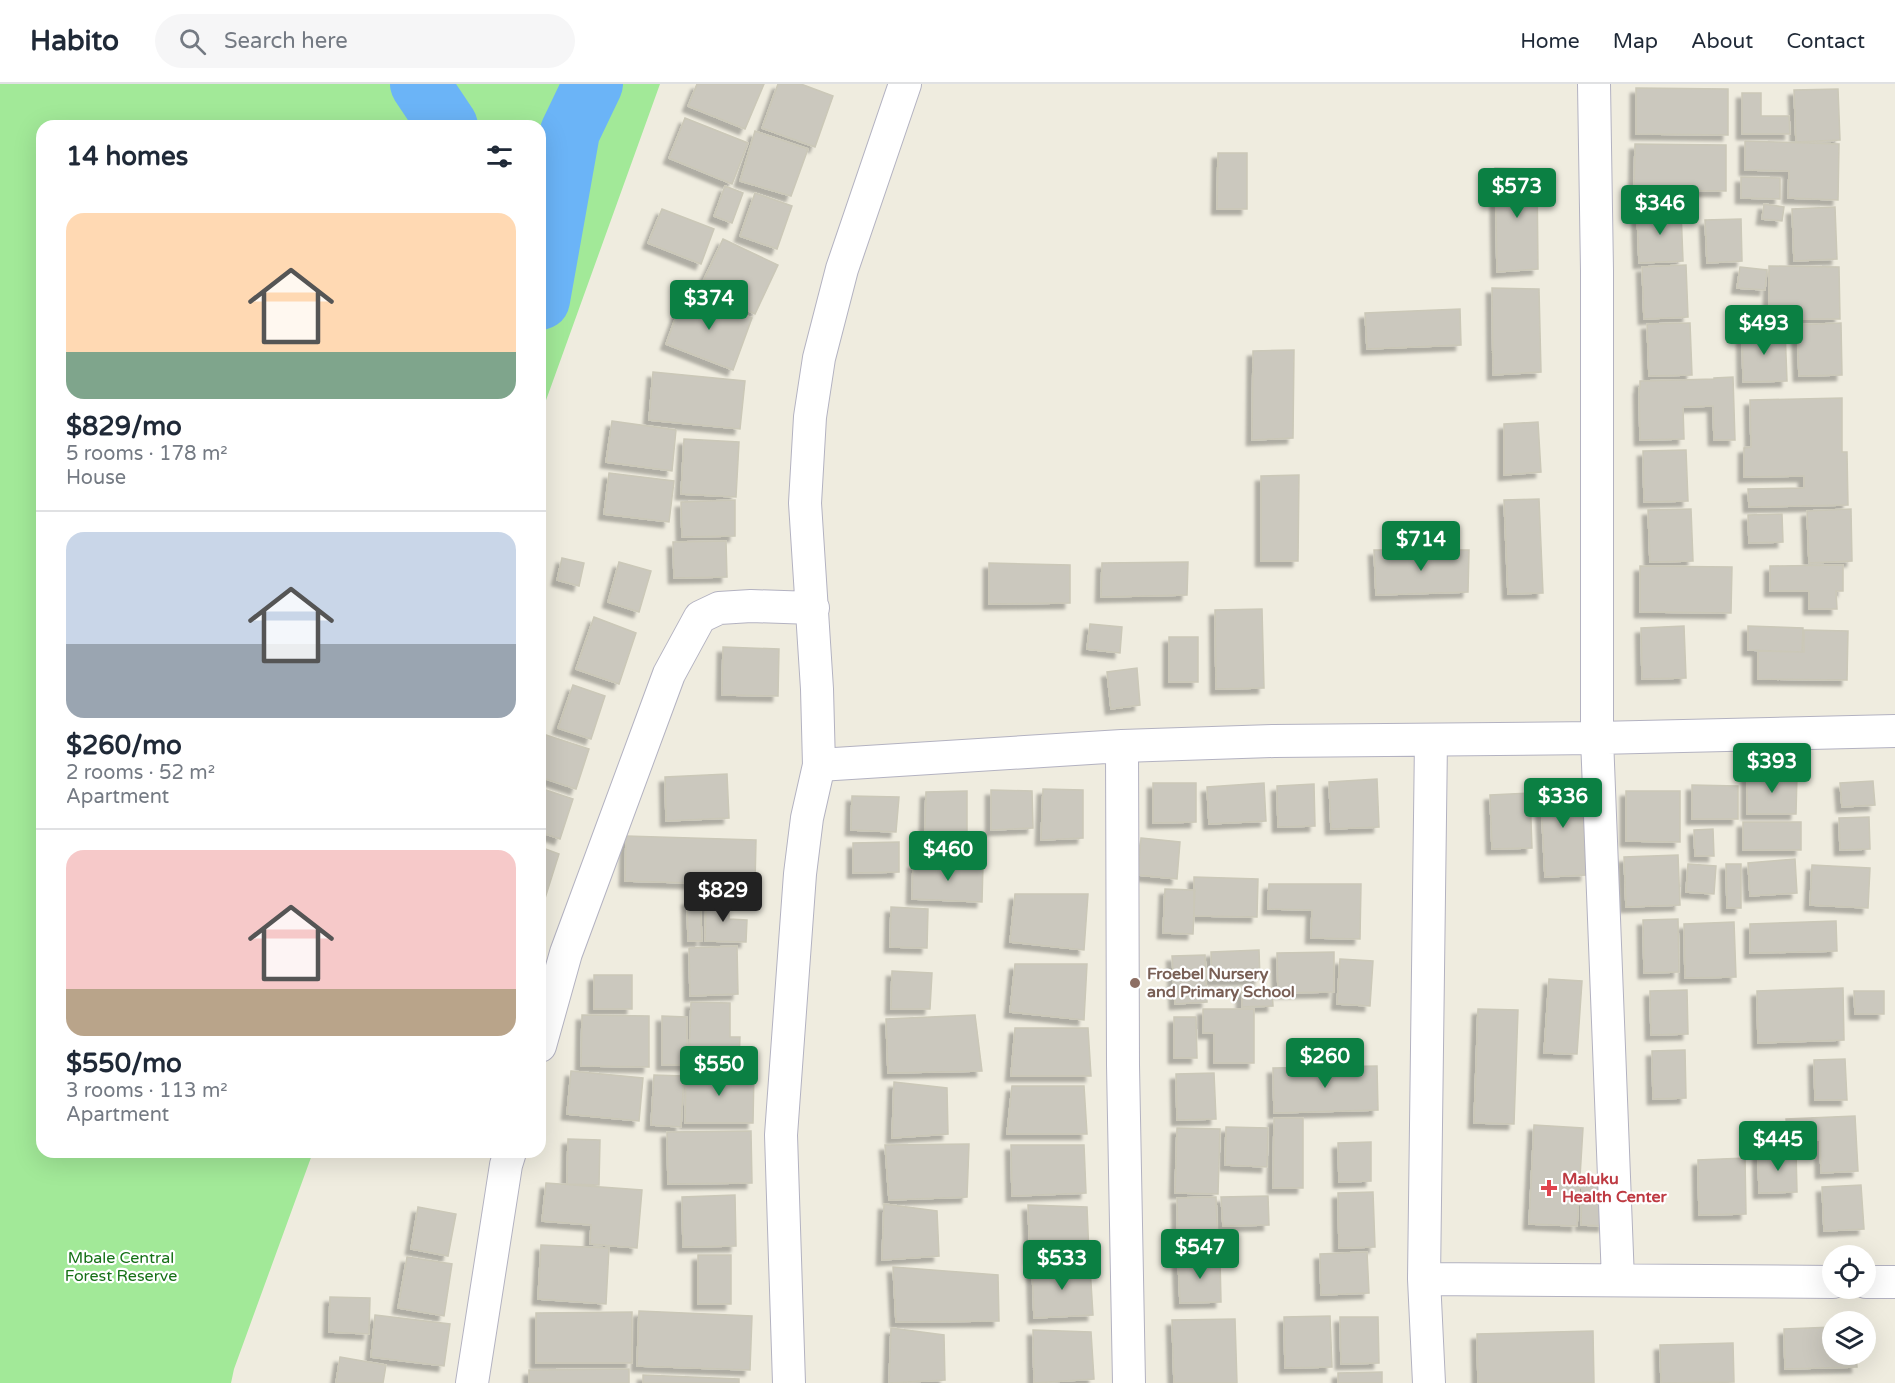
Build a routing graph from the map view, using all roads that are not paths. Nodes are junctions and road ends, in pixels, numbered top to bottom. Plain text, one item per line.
1 (905, 84) edge
2 (1594, 84) edge
3 (813, 608) junction
4 (1895, 731) edge
5 (1597, 738) junction
6 (1431, 740) junction
7 (1122, 746) junction
8 (819, 765) junction
9 (546, 1025) edge
10 (508, 1158) edge
11 (1424, 1279) junction
12 (1618, 1280) junction
13 (1822, 1282) edge
14 (1876, 1282) edge
15 (1895, 1282) edge
16 (472, 1383) edge
17 (789, 1383) edge
18 (1129, 1383) edge
19 (1429, 1383) edge

1 - 3 street
2 - 5 street
3 - 8 street
3 - 9 street
4 - 5 street
5 - 6 street
5 - 12 street
6 - 7 street
6 - 11 street
7 - 8 street
7 - 18 street
8 - 17 street
10 - 16 street
11 - 12 street
11 - 19 street
12 - 13 street
14 - 15 street

